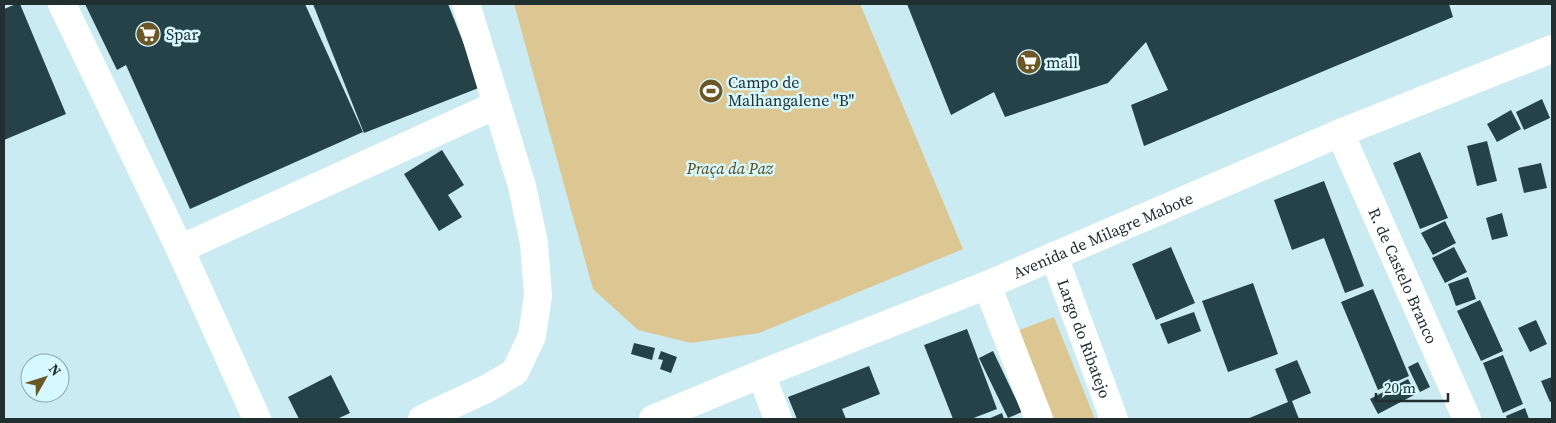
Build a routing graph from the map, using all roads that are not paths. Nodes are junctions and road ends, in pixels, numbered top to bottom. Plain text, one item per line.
1 (62, 4) edge
2 (466, 4) edge
3 (1552, 49) edge
4 (496, 105) junction
5 (1340, 133) junction
6 (180, 249) junction
7 (1054, 256) junction
8 (987, 285) junction
9 (761, 374) junction
10 (1458, 416) edge
11 (257, 419) edge
12 (422, 419) edge
13 (654, 419) edge
14 (778, 419) edge
15 (1038, 419) edge
16 (1114, 419) edge

1 - 6 street
2 - 4 street
3 - 5 street, Avenida de Milagre Mabote
4 - 6 street
4 - 12 street
5 - 7 street, Avenida de Milagre Mabote
5 - 10 street, R. de Castelo Branco
6 - 11 street
7 - 8 street, Avenida de Milagre Mabote
7 - 16 street, Largo do Ribatejo
8 - 9 street, Avenida de Milagre Mabote
8 - 15 street
9 - 13 street, Avenida de Milagre Mabote
9 - 14 street

